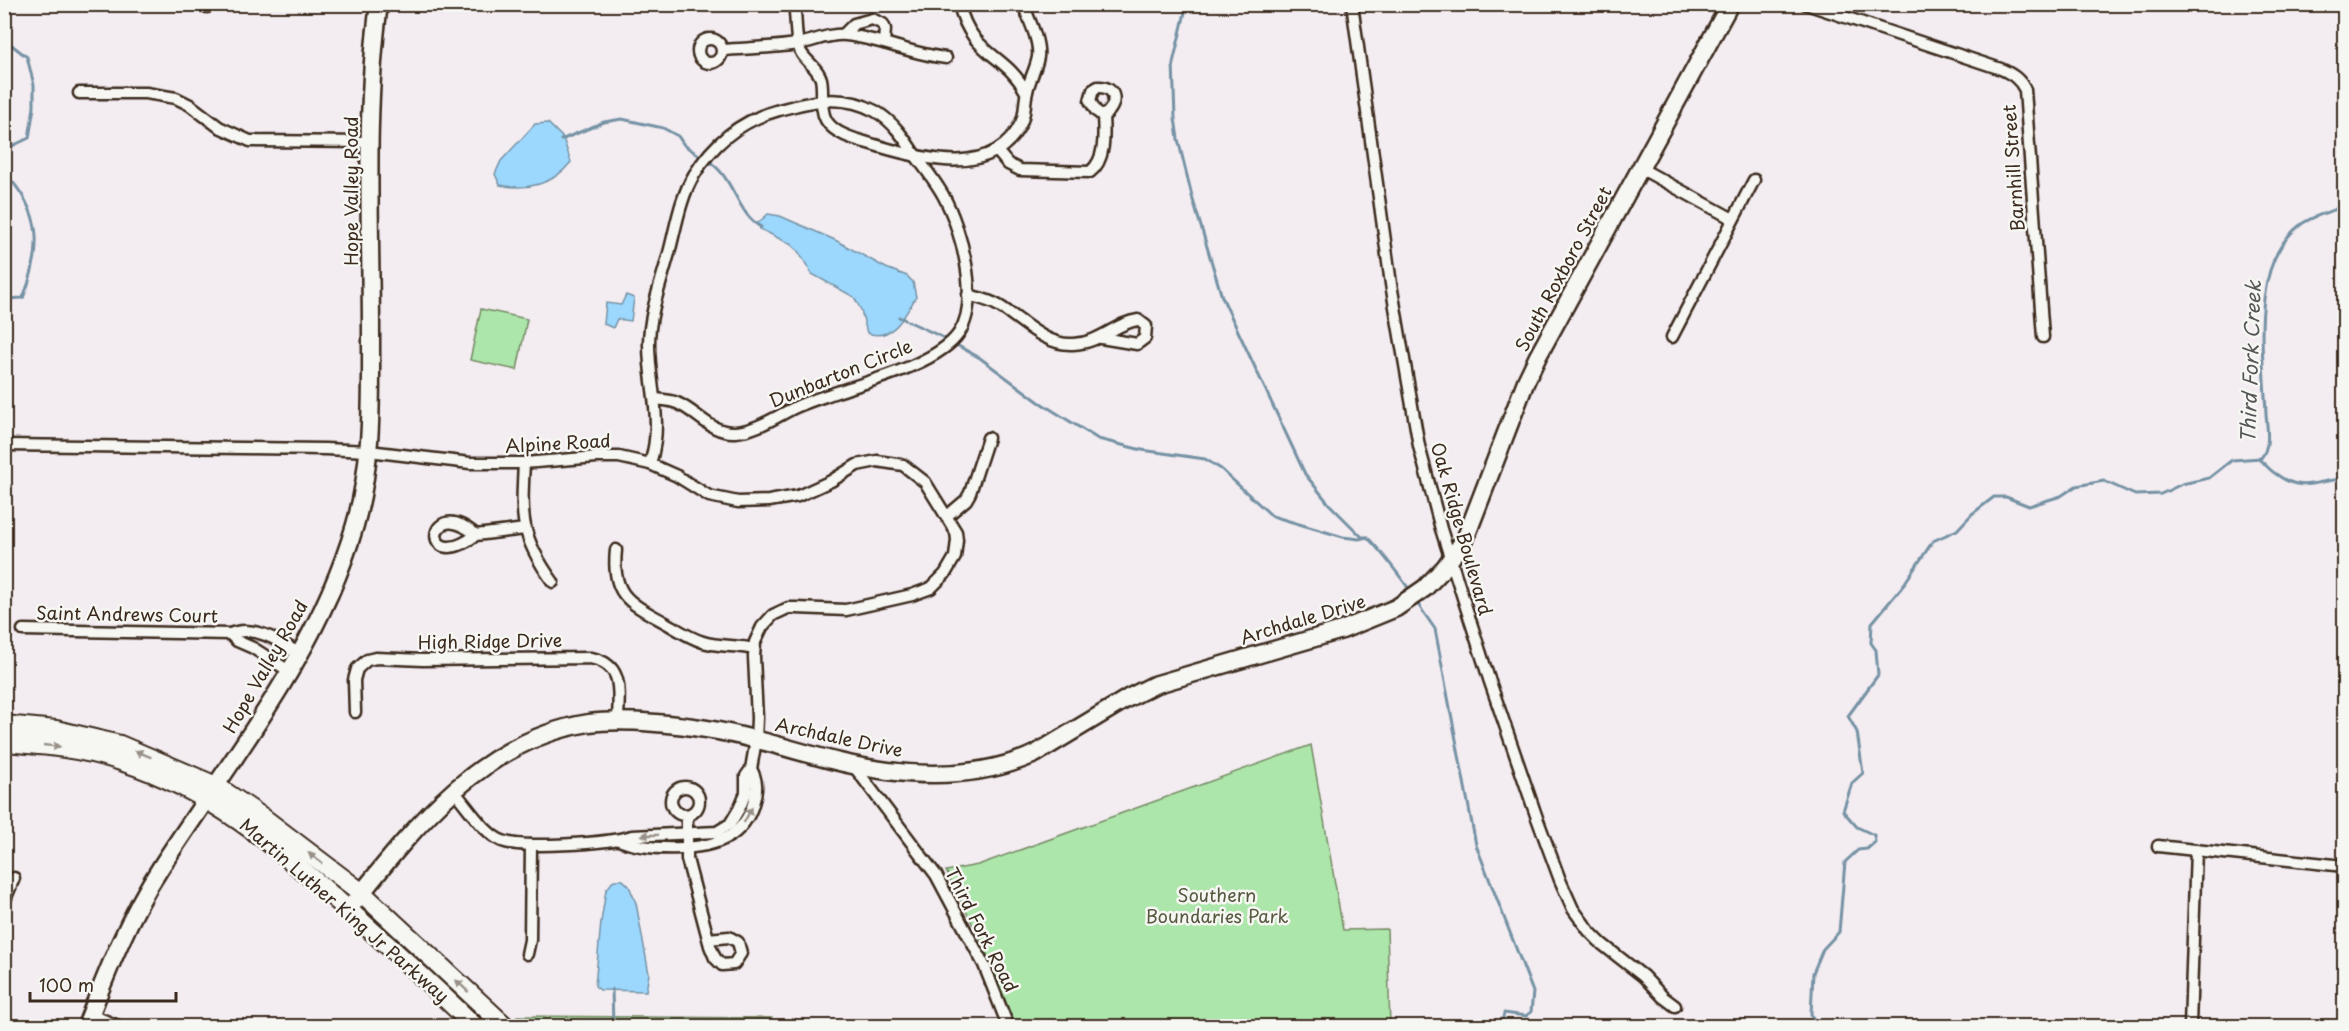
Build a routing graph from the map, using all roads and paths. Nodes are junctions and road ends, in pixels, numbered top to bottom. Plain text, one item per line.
1 (379, 4) edge
2 (794, 4) edge
3 (959, 4) edge
4 (1023, 4) edge
5 (1352, 4) edge
6 (1730, 4) edge
7 (1806, 4) edge
8 (844, 34) junction
9 (884, 43) junction
10 (799, 44) junction
11 (723, 50) dead end
12 (946, 58) dead end
13 (1026, 92) junction
14 (79, 93) dead end
15 (822, 99) junction
16 (1103, 116) dead end
17 (371, 142) junction
18 (998, 152) junction
19 (915, 154) junction
20 (1640, 168) junction
21 (1754, 180) dead end
22 (1733, 219) junction
23 (968, 295) junction
24 (1672, 337) dead end
25 (2043, 337) dead end
26 (1101, 338) dead end
27 (656, 399) junction
28 (988, 438) dead end
29 (4, 445) edge
30 (369, 451) junction
31 (524, 463) junction
32 (650, 464) junction
33 (947, 516) junction
34 (525, 529) junction
35 (476, 535) dead end
36 (616, 550) dead end
37 (1451, 560) junction
38 (553, 582) dead end
39 (23, 630) dead end
40 (230, 634) junction
41 (754, 649) junction
42 (300, 654) junction
43 (289, 671) junction
44 (355, 712) dead end
45 (618, 723) junction
46 (4, 725) edge
47 (756, 740) junction
48 (4, 742) edge
49 (853, 765) junction
50 (751, 769) junction
51 (453, 790) junction
52 (212, 792) junction
53 (687, 815) dead end
54 (686, 835) junction
55 (619, 840) junction
56 (531, 845) junction
57 (2158, 846) dead end
58 (686, 847) junction
59 (2196, 850) junction
60 (2344, 866) edge
61 (15, 878) dead end
62 (362, 893) junction
63 (4, 902) edge
64 (348, 910) junction
65 (708, 939) dead end
66 (527, 954) dead end
67 (1675, 1006) dead end
68 (89, 1021) edge
69 (118, 1026) edge
70 (474, 1026) edge
71 (504, 1026) edge
72 (1008, 1026) edge
73 (2190, 1026) edge

1 - 17 street, Hope Valley Road
2 - 10 street
3 - 13 street
4 - 13 street
5 - 37 street, Oak Ridge Boulevard
6 - 20 street, South Roxboro Street
7 - 25 street, Barnhill Street
8 - 9 street
8 - 9 street
8 - 10 street
9 - 12 street
10 - 11 street
10 - 15 street
13 - 18 street
14 - 17 street
15 - 19 street, Dunbarton Circle
15 - 19 street
15 - 27 street, Dunbarton Circle
16 - 18 street
17 - 30 street, Hope Valley Road
18 - 19 street
19 - 23 street, Dunbarton Circle
20 - 22 street
20 - 37 street, South Roxboro Street
21 - 22 street
22 - 24 street
23 - 26 street
23 - 27 street, Dunbarton Circle
27 - 32 street, Dunbarton Circle
28 - 33 street
29 - 30 street, Alpine Road
30 - 31 street, Alpine Road
30 - 42 street, Hope Valley Road
31 - 32 street, Alpine Road
31 - 34 street
32 - 33 street, Alpine Road
33 - 41 street, Alpine Road
34 - 35 street
34 - 38 street
36 - 41 street
37 - 49 street, Archdale Drive
37 - 67 street, Oak Ridge Boulevard
39 - 40 street, Saint Andrews Court
40 - 42 street, Saint Andrews Court
40 - 43 street, Saint Andrews Court
41 - 47 street, Alpine Road
42 - 43 street, Hope Valley Road
43 - 52 street, Hope Valley Road
44 - 45 street, High Ridge Drive
45 - 47 street, Archdale Drive
45 - 51 street, Archdale Drive
52 -> 46 main road, Martin Luther King Jr Parkway
47 - 49 street, Archdale Drive
47 - 50 street, Alpine Road
48 -> 52 main road, Martin Luther King Jr Parkway
49 - 72 street, Third Fork Road
50 - 54 street
58 -> 50 street
51 - 56 street
51 - 62 street, Archdale Drive
62 -> 52 main road, Martin Luther King Jr Parkway
52 - 64 main road, Martin Luther King Jr Parkway
52 - 68 street, Hope Valley Road
53 - 54 street
54 -> 55 street
54 - 58 street
55 - 56 street
55 - 58 street
56 - 66 street
57 - 59 street
58 - 65 street
59 - 60 street
59 - 73 street
61 - 63 street
62 - 64 street, Archdale Drive
71 -> 62 main road, Martin Luther King Jr Parkway
64 - 70 main road, Martin Luther King Jr Parkway
68 - 69 street

